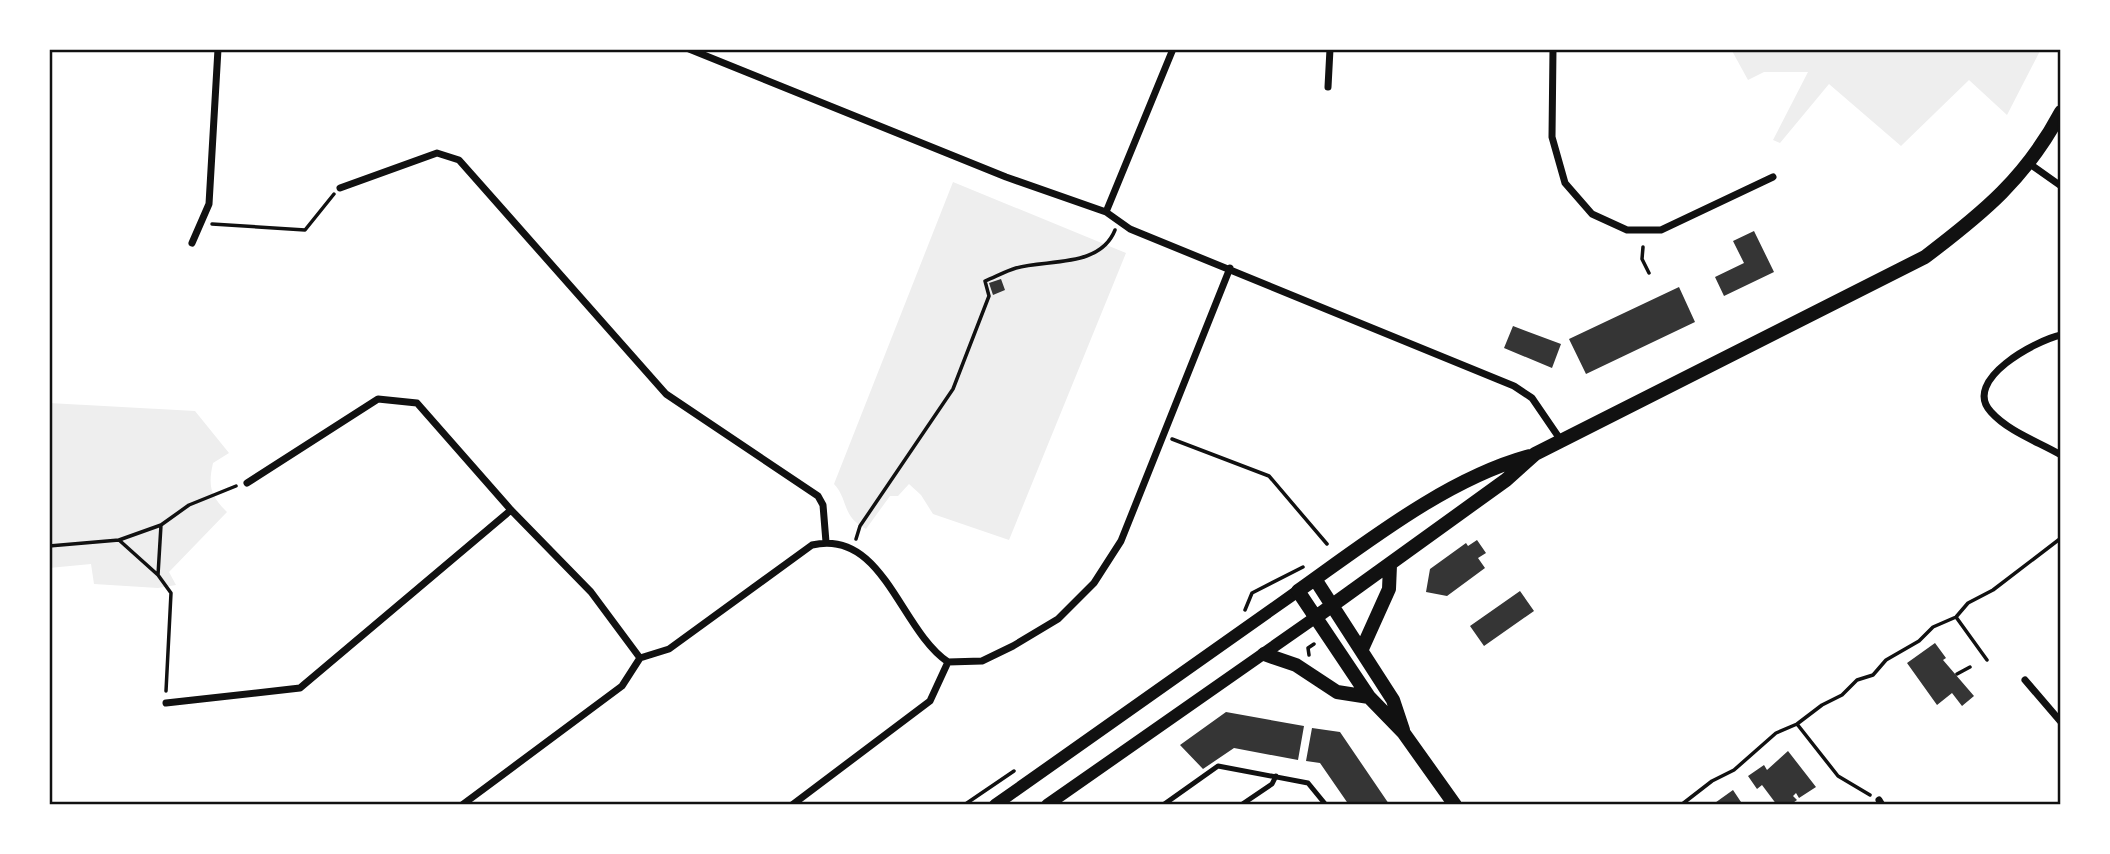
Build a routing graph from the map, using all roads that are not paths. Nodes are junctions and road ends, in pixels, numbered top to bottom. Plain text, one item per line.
1 (218, 49) edge
2 (689, 49) edge
3 (1173, 49) edge
4 (1329, 49) edge
5 (1553, 49) edge
6 (1328, 87) dead end
7 (2061, 112) edge
8 (2030, 164) junction
9 (1773, 177) dead end
10 (2061, 186) edge
11 (340, 188) road end
12 (1105, 212) junction
13 (192, 243) dead end
14 (1230, 268) junction
15 (2061, 335) edge
16 (1560, 439) junction
17 (1535, 454) junction
18 (2061, 455) edge
19 (247, 483) road end
20 (511, 510) junction
21 (826, 542) junction
22 (1390, 565) junction
23 (1315, 579) junction
24 (1298, 591) junction
25 (1332, 606) junction
26 (1316, 617) junction
27 (1362, 649) junction
28 (1264, 654) junction
29 (640, 658) junction
30 (948, 662) junction
31 (2025, 680) dead end
32 (1369, 696) junction
33 (166, 703) road end
34 (2061, 722) edge
35 (1403, 732) junction
36 (1276, 776) junction
37 (462, 805) edge
38 (792, 805) edge
39 (995, 805) edge
40 (1048, 805) edge
41 (1163, 805) edge
42 (1241, 805) edge
43 (1326, 805) edge
44 (1455, 805) edge

1 - 13 street
2 - 12 street
3 - 12 street
4 - 6 street
5 - 9 street
7 - 8 main road
8 - 10 street
8 - 16 main road
11 - 21 street
12 - 14 street
14 - 16 street
14 - 30 street
15 - 18 street
16 - 17 main road
17 - 22 main road
17 - 23 main road
19 - 20 street
20 - 29 street
20 - 33 street
21 - 29 street
21 - 30 street
22 - 25 main road
22 - 27 main road
23 - 24 main road
23 - 25 main road
24 - 26 main road
24 - 39 street
25 - 26 main road
25 - 27 main road
26 - 28 street
26 - 32 main road
27 - 35 main road
28 - 32 main road
28 - 40 street
29 - 37 street
30 - 38 street
31 - 34 street
32 - 35 main road
35 - 44 main road
36 - 41 lane
36 - 42 lane
36 - 43 lane

